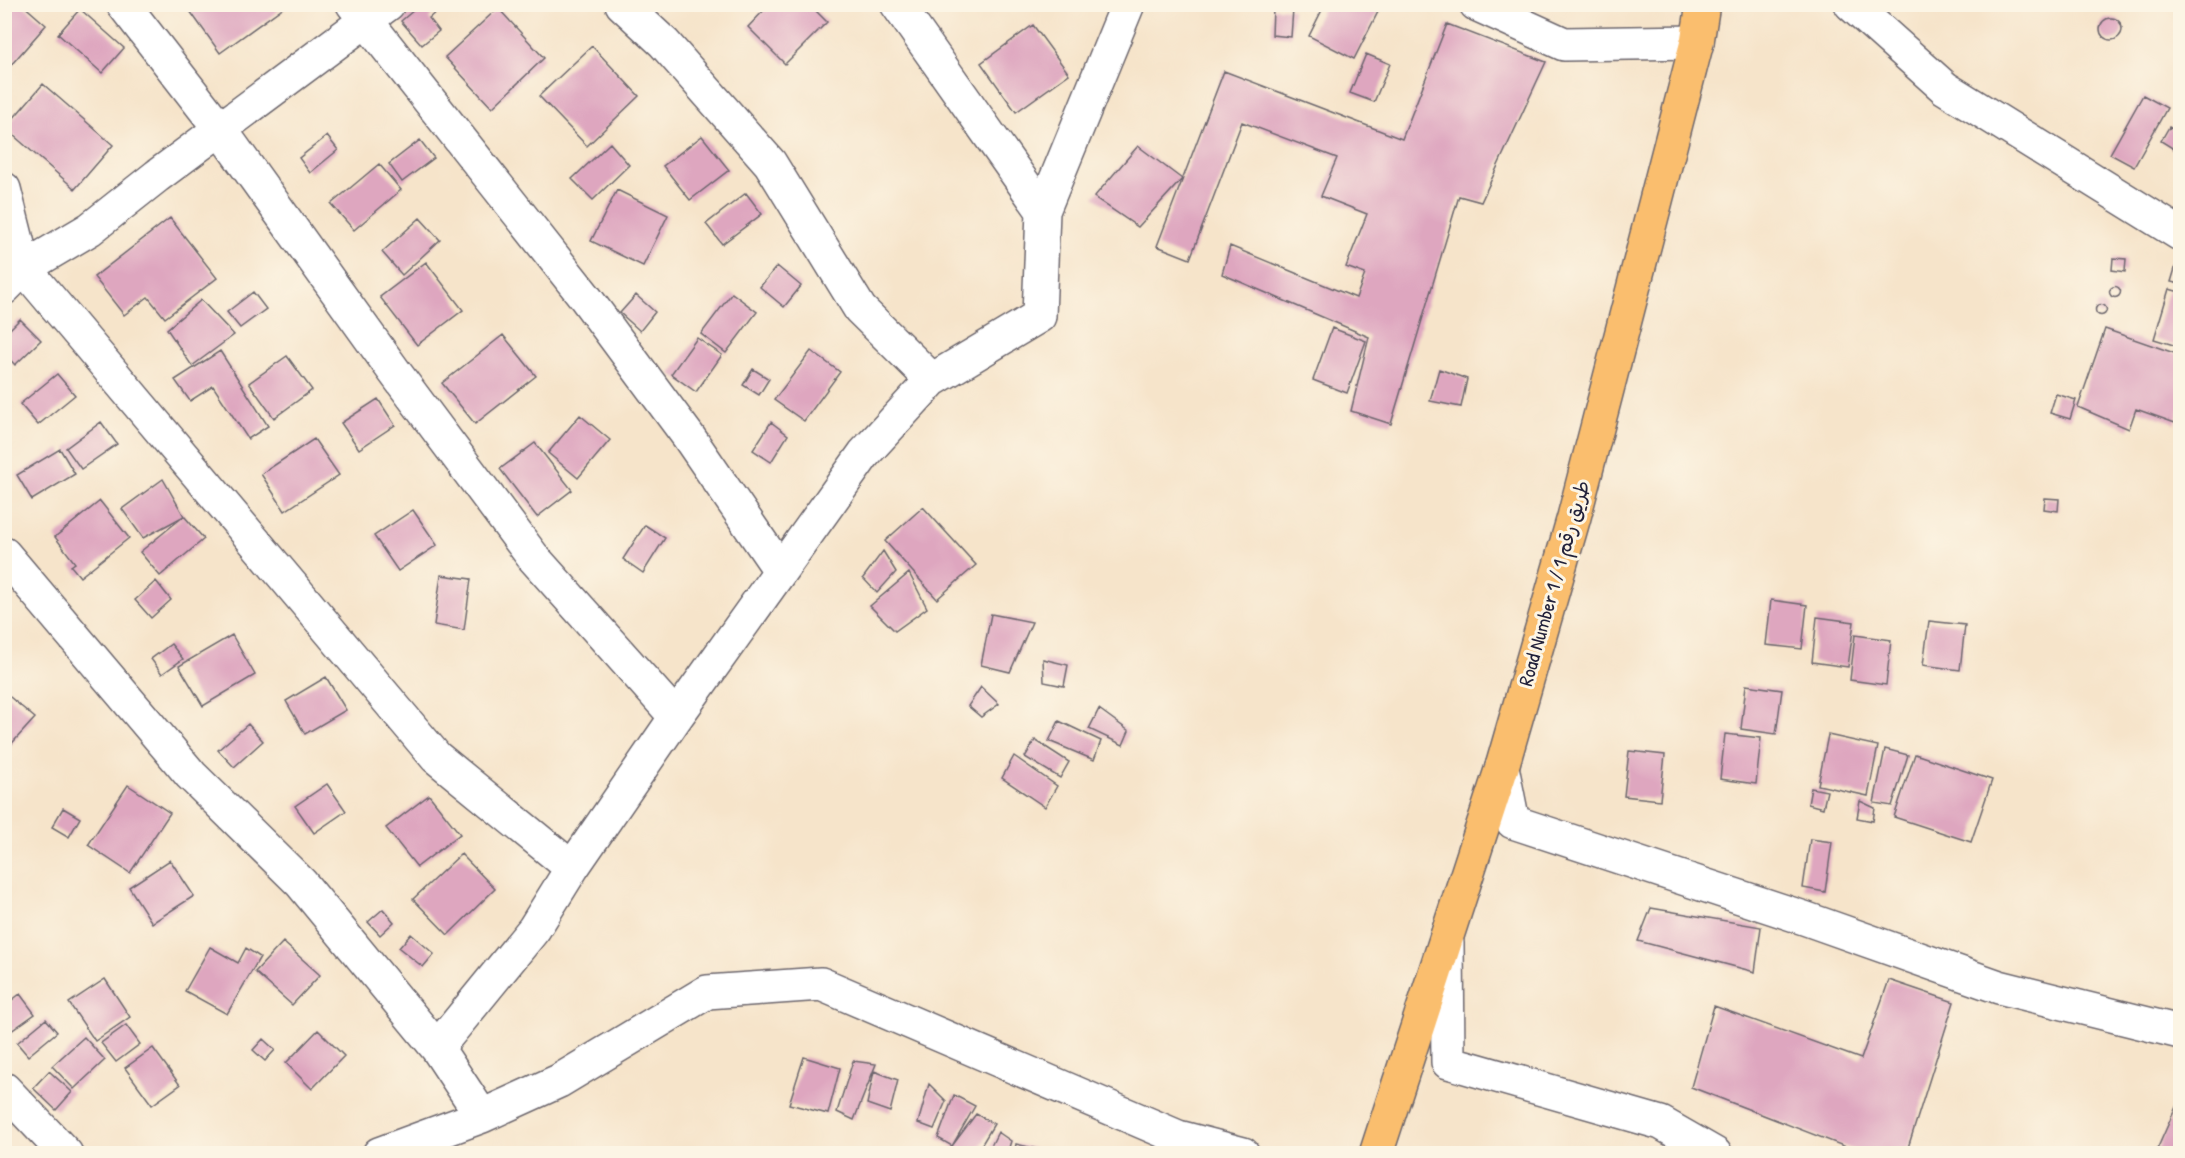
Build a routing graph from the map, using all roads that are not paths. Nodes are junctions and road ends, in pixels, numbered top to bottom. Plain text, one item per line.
1 (123, 4) edge
2 (622, 4) edge
3 (897, 4) edge
4 (1128, 4) edge
5 (1476, 4) edge
6 (1703, 4) edge
7 (1851, 4) edge
8 (369, 10) edge
9 (1697, 42) junction
10 (220, 129) junction
11 (4, 189) edge
12 (1043, 211) junction
13 (2181, 234) edge
14 (14, 278) edge
15 (932, 380) junction
16 (4, 554) edge
17 (780, 570) junction
18 (676, 717) junction
19 (1503, 767) junction
20 (572, 868) junction
21 (1447, 934) junction
22 (2181, 1032) edge
23 (437, 1048) junction
24 (4, 1089) edge
25 (482, 1116) junction
26 (66, 1154) edge
27 (378, 1154) edge
28 (1243, 1154) edge
29 (1376, 1154) edge
30 (1715, 1154) edge

1 - 10 street
2 - 15 street
3 - 12 street
4 - 12 street
5 - 9 street
6 - 9 highway, Road Number 1 / طريق رقم 1
7 - 13 street
8 - 10 street
8 - 17 street
9 - 19 highway, Road Number 1 / طريق رقم 1
10 - 14 street
10 - 18 street
11 - 14 street
12 - 15 street
14 - 20 street
15 - 17 street
16 - 23 street
17 - 18 street
18 - 20 street
19 - 21 highway, Road Number 1 / طريق رقم 1
19 - 22 street
20 - 23 street
21 - 29 highway, Road Number 1 / طريق رقم 1
21 - 30 street
23 - 25 street
24 - 26 street
25 - 27 street
25 - 28 street

